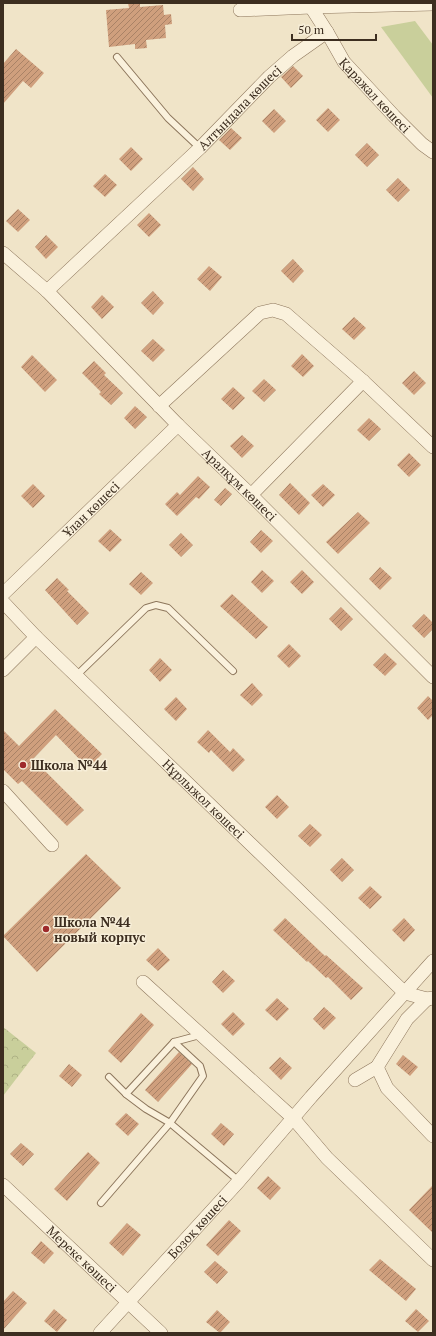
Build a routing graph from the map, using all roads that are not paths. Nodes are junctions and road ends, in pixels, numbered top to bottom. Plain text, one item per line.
1 (433, 4) edge
2 (310, 5) edge
3 (240, 10) dead end
4 (326, 32) junction
5 (117, 57) dead end
6 (200, 148) junction
7 (433, 152) edge
8 (3, 253) edge
9 (47, 291) junction
10 (363, 381) junction
11 (159, 406) junction
12 (178, 425) junction
13 (432, 443) edge
14 (251, 495) junction
15 (3, 594) edge
16 (3, 602) edge
17 (36, 637) junction
18 (3, 670) edge
19 (233, 670) dead end
20 (77, 676) junction
21 (433, 677) edge
22 (3, 791) edge
23 (52, 845) dead end
24 (433, 961) edge
25 (143, 982) dead end
26 (405, 993) junction
27 (430, 999) edge
28 (200, 1035) junction
29 (174, 1042) junction
30 (377, 1068) junction
31 (109, 1077) dead end
32 (355, 1080) dead end
33 (126, 1094) junction
34 (293, 1118) junction
35 (170, 1123) junction
36 (433, 1136) edge
37 (239, 1181) junction
38 (3, 1185) edge
39 (101, 1203) dead end
40 (433, 1260) edge
41 (128, 1302) junction
42 (100, 1333) edge
43 (161, 1333) edge

1 - 2 street
2 - 3 street
2 - 4 street
4 - 6 street, Алтындала көшесі
4 - 7 street, Қаражал көшесі
5 - 6 lane
6 - 9 street, Алтындала көшесі
8 - 9 street, Аралқұм көшесі
9 - 11 street, Аралқұм көшесі
10 - 11 street
10 - 13 street
10 - 14 street
11 - 12 street, Аралқұм көшесі
12 - 14 street, Аралқұм көшесі
12 - 15 street, Ұлан көшесі
14 - 21 street, Аралқұм көшесі
16 - 17 street, Нұрлыжол көшесі
17 - 18 street
17 - 20 street, Нұрлыжол көшесі
19 - 20 lane
20 - 26 street, Нұрлыжол көшесі
22 - 23 street
24 - 26 street, Бозоқ көшесі
25 - 28 street
26 - 27 street
26 - 34 street, Бозоқ көшесі
27 - 30 street
28 - 29 lane
28 - 34 street
29 - 33 lane
29 - 35 lane
30 - 32 street
30 - 36 street
31 - 33 lane
33 - 35 lane
34 - 37 street, Бозоқ көшесі
34 - 40 street
35 - 37 lane
35 - 39 lane
37 - 41 street, Бозоқ көшесі
38 - 41 street, Мереке көшесі
41 - 42 street, Бозоқ көшесі
41 - 43 street, Мереке көшесі

